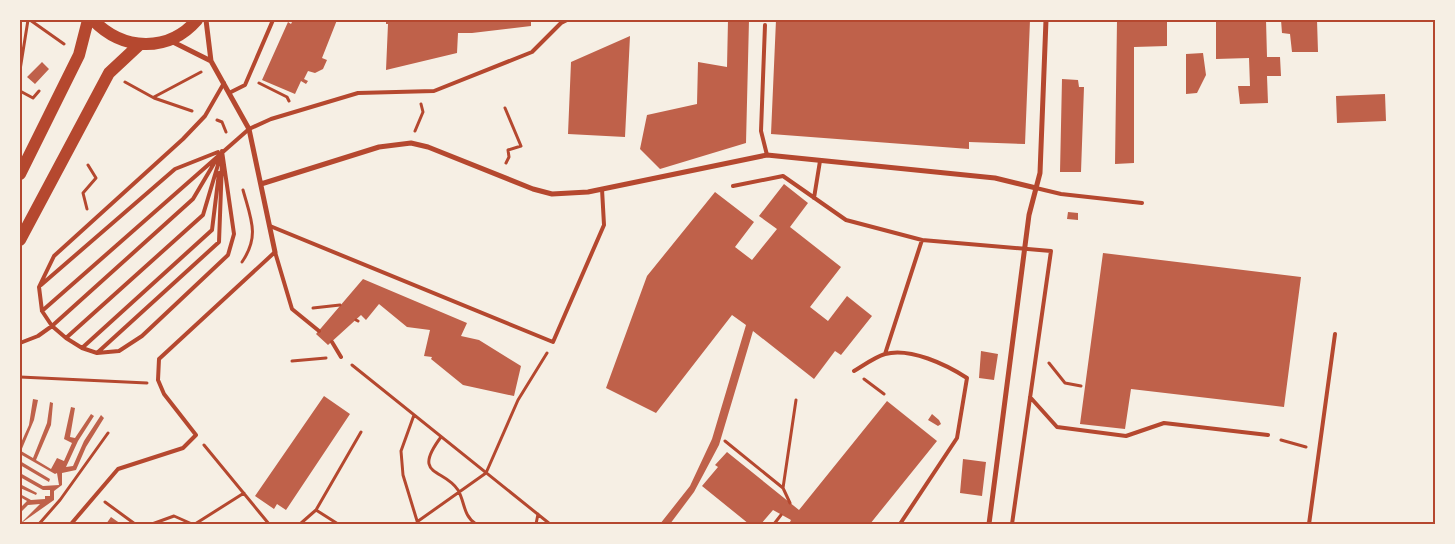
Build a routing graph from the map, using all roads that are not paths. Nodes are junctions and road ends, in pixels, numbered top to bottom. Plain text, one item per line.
1 (88, 20) edge
2 (93, 20) edge
3 (197, 20) edge
4 (206, 20) edge
5 (273, 20) edge
6 (567, 20) edge
7 (1046, 20) edge
8 (765, 25) dead end
9 (170, 40) junction
10 (139, 45) junction
11 (212, 61) junction
12 (224, 84) junction
13 (229, 93) junction
14 (249, 129) junction
15 (222, 151) junction
16 (768, 156) junction
17 (820, 161) junction
18 (20, 174) edge
19 (261, 184) junction
20 (733, 186) dead end
21 (1036, 188) junction
22 (602, 189) junction
23 (814, 198) junction
24 (1142, 203) dead end
25 (270, 226) junction
26 (20, 240) edge
27 (922, 240) junction
28 (1025, 249) junction
29 (275, 252) junction
30 (39, 287) junction
31 (42, 311) junction
32 (52, 326) junction
33 (319, 331) dead end
34 (1336, 334) dead end
35 (66, 338) junction
36 (332, 342) dead end
37 (20, 343) edge
38 (82, 348) junction
39 (98, 353) junction
40 (885, 354) junction
41 (341, 357) road end
42 (854, 371) road end
43 (1030, 397) junction
44 (1268, 435) road end
45 (71, 524) edge
46 (900, 524) edge
47 (989, 524) edge
48 (1012, 524) edge
49 (1309, 524) edge

1 - 18 main road
2 - 10 main road
3 - 9 main road
4 - 11 street
5 - 13 lane
6 - 14 lane
7 - 21 street
8 - 16 lane
9 - 10 main road
9 - 11 street
10 - 26 main road
11 - 12 street
12 - 13 street
12 - 30 lane
13 - 14 street
14 - 15 lane
14 - 19 street
15 - 30 lane
15 - 31 lane
15 - 32 lane
15 - 35 lane
15 - 38 lane
15 - 39 lane
15 - 39 lane
16 - 17 street
16 - 22 street
17 - 21 street
17 - 23 lane
19 - 22 street
19 - 25 street
20 - 23 lane
21 - 24 lane
21 - 28 street
22 - 25 lane
23 - 27 lane
25 - 29 street
27 - 28 lane
27 - 40 lane
28 - 43 lane
28 - 47 street
29 - 33 lane
29 - 45 lane
30 - 31 lane
31 - 32 lane
32 - 35 lane
32 - 37 lane
34 - 49 lane
35 - 38 lane
36 - 41 lane
38 - 39 lane
40 - 42 lane
40 - 46 lane
43 - 44 lane
43 - 48 lane

